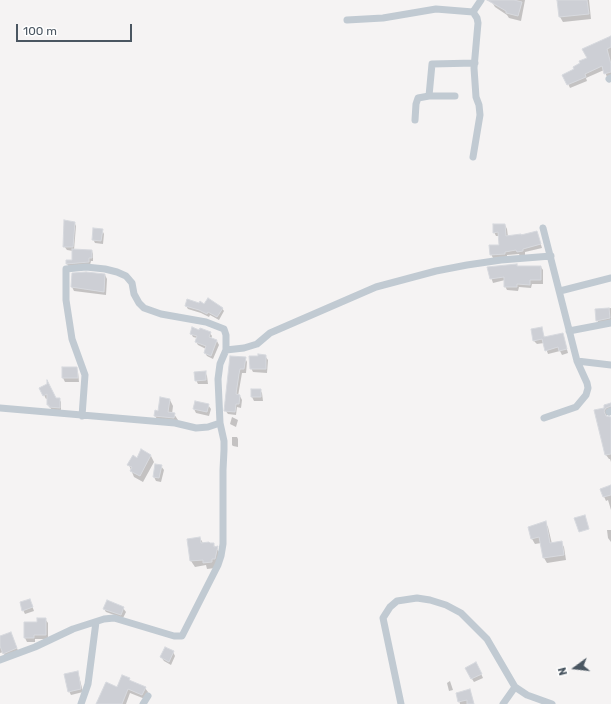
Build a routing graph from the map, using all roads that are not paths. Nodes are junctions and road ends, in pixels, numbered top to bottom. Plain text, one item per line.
1 (481, 0) edge
2 (473, 12) junction
3 (347, 20) dead end
4 (475, 63) junction
5 (429, 96) junction
6 (455, 96) dead end
7 (415, 120) dead end
8 (473, 157) dead end
9 (542, 228) dead end
10 (550, 256) junction
11 (611, 278) edge
12 (560, 292) junction
13 (611, 324) edge
14 (569, 331) junction
15 (226, 350) junction
16 (578, 360) junction
17 (611, 365) edge
18 (0, 408) edge
19 (82, 416) junction
20 (544, 418) dead end
21 (220, 423) junction
22 (96, 622) junction
23 (0, 660) edge
24 (515, 687) junction
25 (148, 696) dead end
26 (81, 704) edge
27 (142, 704) edge
28 (401, 704) edge
29 (503, 704) edge
30 (552, 704) edge

1 - 2 street
2 - 3 street
2 - 4 street
4 - 5 street
4 - 8 street
5 - 6 street
5 - 7 street
9 - 10 street
10 - 12 street
10 - 15 street
11 - 12 street
12 - 14 street
13 - 14 street
14 - 16 street
15 - 19 street
15 - 21 street
16 - 17 street
16 - 20 street
18 - 19 street
19 - 21 street
21 - 22 street
22 - 23 street
22 - 26 street
24 - 28 street
24 - 29 street
24 - 30 street
25 - 27 street

